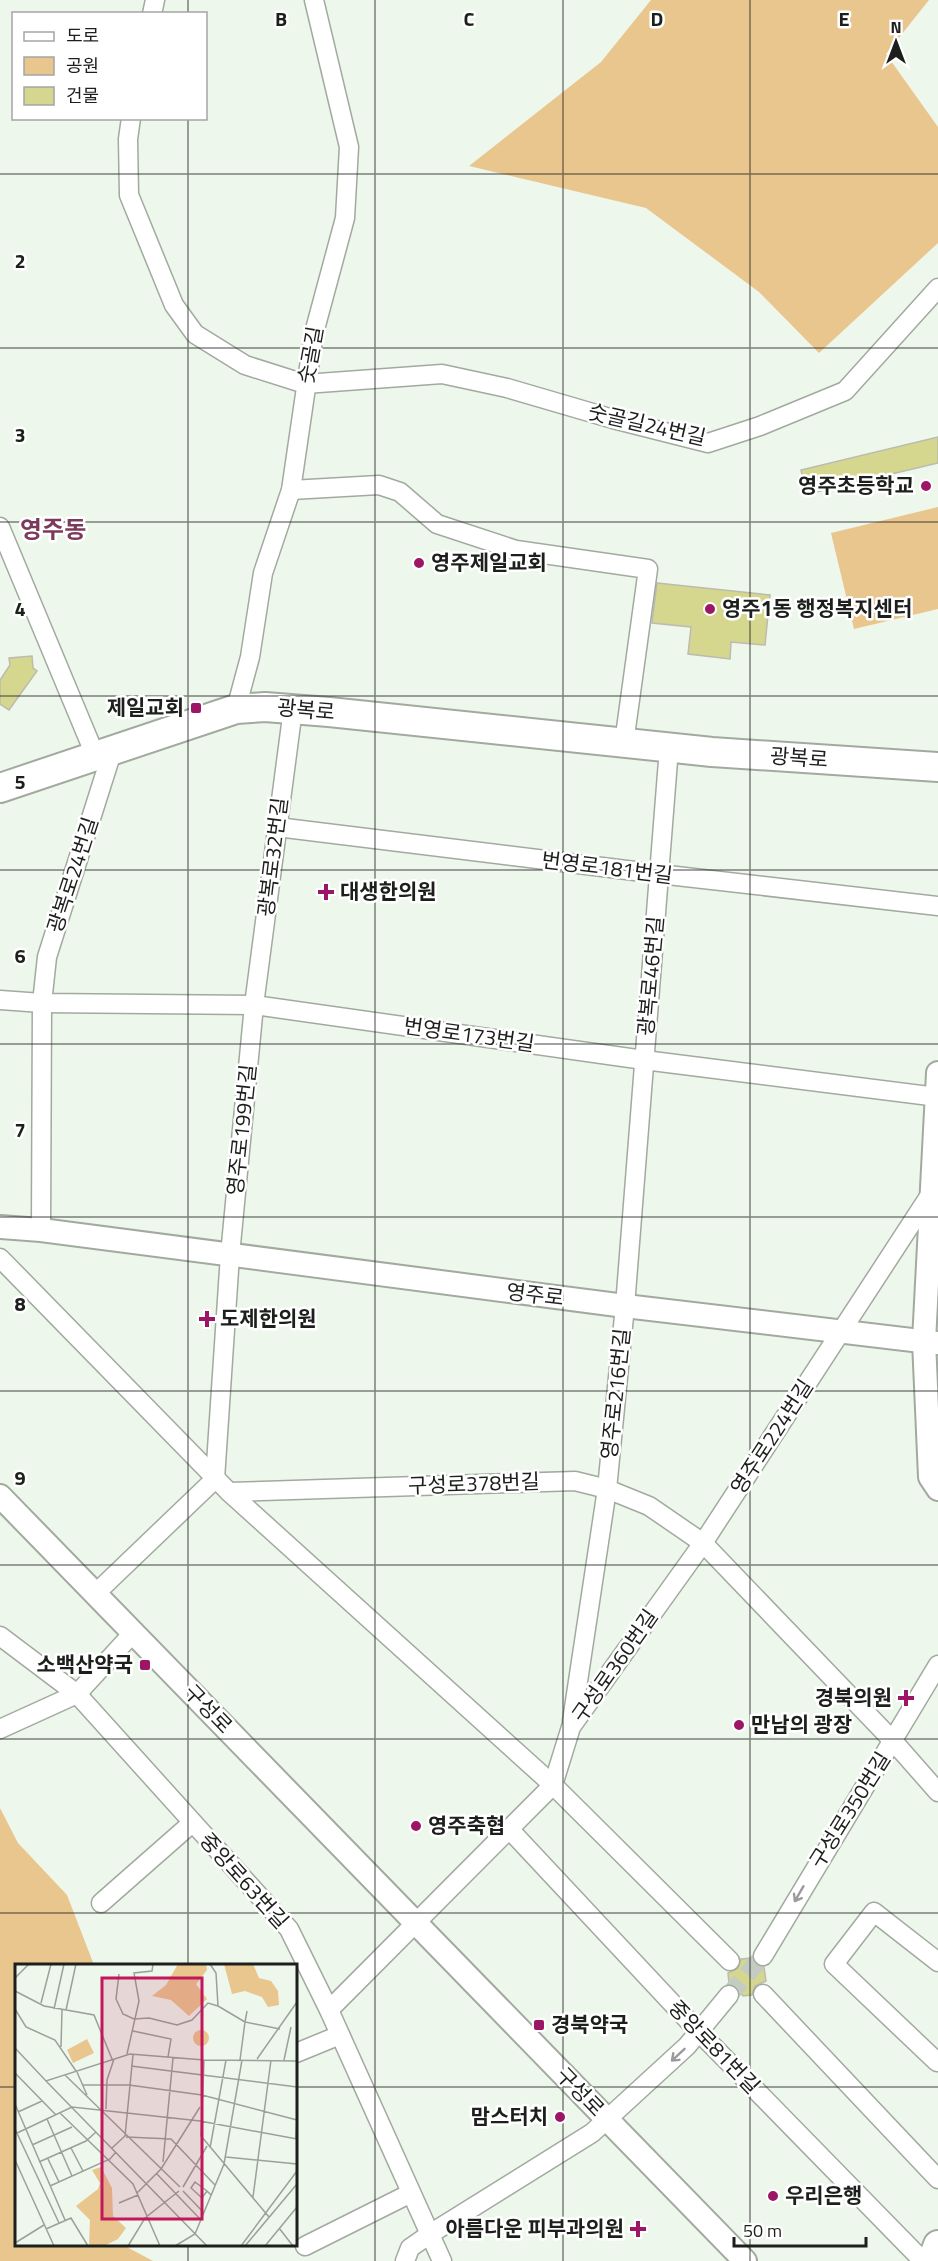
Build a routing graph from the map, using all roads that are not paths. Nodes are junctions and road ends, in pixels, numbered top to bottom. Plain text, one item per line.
1 (314, 0) edge
2 (131, 120) edge
3 (938, 288) edge
4 (305, 384) junction
5 (291, 490) junction
6 (0, 526) edge
7 (236, 709) junction
8 (293, 709) junction
9 (624, 743) junction
10 (669, 747) junction
11 (104, 752) junction
12 (938, 767) edge
13 (0, 788) edge
14 (277, 827) junction
15 (659, 874) junction
16 (938, 906) edge
17 (0, 1000) edge
18 (42, 1003) junction
19 (254, 1005) junction
20 (644, 1060) junction
21 (938, 1073) edge
22 (937, 1097) edge
23 (932, 1192) junction
24 (0, 1227) edge
25 (41, 1230) junction
26 (230, 1255) junction
27 (0, 1258) edge
28 (625, 1306) junction
29 (840, 1330) junction
30 (931, 1342) edge
31 (215, 1479) junction
32 (607, 1489) junction
33 (938, 1489) edge
34 (229, 1492) junction
35 (0, 1496) edge
36 (703, 1544) junction
37 (95, 1594) junction
38 (133, 1633) junction
39 (0, 1636) edge
40 (938, 1665) edge
41 (77, 1694) junction
42 (572, 1727) junction
43 (0, 1729) edge
44 (893, 1741) junction
45 (553, 1785) junction
46 (938, 1792) edge
47 (192, 1823) junction
48 (509, 1829) junction
49 (101, 1903) dead end
50 (415, 1923) junction
51 (763, 1956) tunnel mouth
52 (730, 1960) dead end
53 (938, 1962) edge
54 (763, 1994) dead end
55 (729, 1995) tunnel mouth
56 (329, 2010) junction
57 (699, 2032) junction
58 (340, 2035) junction
59 (297, 2053) edge
60 (938, 2061) edge
61 (608, 2120) junction
62 (938, 2179) edge
63 (411, 2193) junction
64 (430, 2234) junction
65 (305, 2246) dead end
66 (938, 2246) edge
67 (405, 2261) edge
68 (442, 2261) edge
69 (745, 2261) edge
70 (923, 2261) edge
71 (932, 2261) edge

1 - 4 street, 숫골길
2 - 4 street
3 - 4 street, 숫골길24번길
4 - 5 street, 숫골길
5 - 7 street, 숫골길
5 - 9 street
6 - 11 street
7 - 8 main road, 광복로
7 - 11 main road, 광복로
8 - 9 main road, 광복로
8 - 14 street, 광복로32번길
9 - 10 main road, 광복로
10 - 12 main road, 광복로
10 - 15 street, 광복로46번길
11 - 13 main road, 광복로
11 - 18 street, 광복로24번길
14 - 15 street, 번영로181번길
14 - 19 street, 광복로32번길
15 - 16 street, 번영로181번길
15 - 20 street, 광복로46번길
17 - 18 street, 번영로173번길
18 - 19 street, 번영로173번길
18 - 25 street, 광복로24번길
19 - 20 street, 번영로173번길
19 - 26 street, 영주로199번길
20 - 22 street, 번영로173번길
20 - 28 street, 영주로216번길
21 - 22 street
22 - 23 street
23 - 29 street
23 - 30 street
24 - 25 street, 영주로
25 - 26 street, 영주로
26 - 28 street, 영주로
26 - 31 street
27 - 31 street
28 - 29 street, 영주로
28 - 32 street, 영주로216번길
29 - 30 street, 영주로
29 - 36 street, 영주로224번길
30 - 33 street
31 - 34 street
31 - 37 street
32 - 34 street, 구성로378번길
32 - 36 street, 구성로378번길
32 - 42 street, 영주로216번길
34 - 45 street
35 - 37 street, 구성로
36 - 42 street, 구성로360번길
36 - 44 street, 구성로378번길
37 - 38 street, 구성로
38 - 41 street
38 - 50 street, 구성로
39 - 41 street, 중앙로63번길
40 - 44 street, 구성로350번길
41 - 43 street
41 - 47 street, 중앙로63번길
42 - 45 street, 구성로360번길
44 - 46 street, 구성로378번길
44 -> 51 street, 구성로350번길
45 - 48 street, 구성로360번길
45 - 52 street
47 - 49 street
47 - 56 street, 중앙로63번길
48 - 50 street, 구성로360번길
48 - 57 street, 중앙로81번길
50 - 56 street
50 - 61 street, 구성로
53 - 60 street
54 - 62 street
55 - 57 street
56 - 58 street, 중앙로63번길
57 -> 61 street
57 - 70 street, 중앙로81번길
58 - 59 street
58 - 63 street, 중앙로63번길
61 - 64 street
61 - 69 street, 구성로
63 - 64 street, 중앙로63번길
63 - 65 street
64 - 67 street
64 - 68 street, 중앙로63번길
66 - 71 main road

